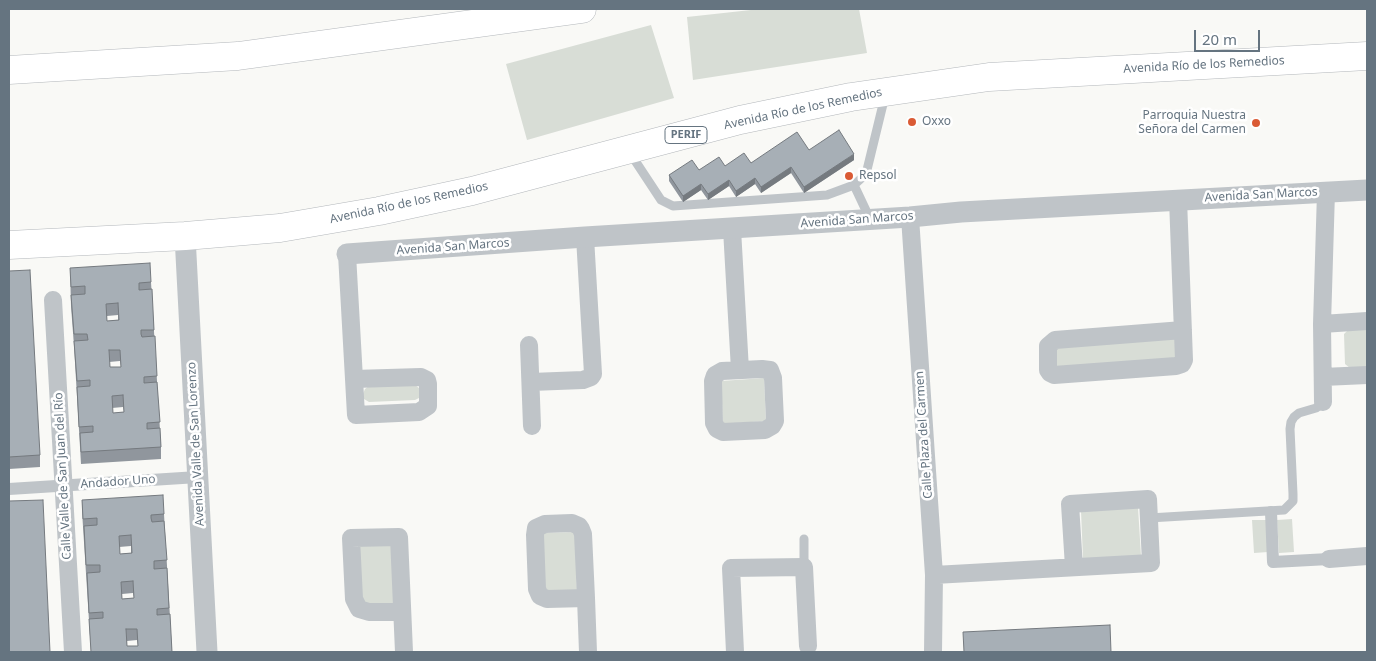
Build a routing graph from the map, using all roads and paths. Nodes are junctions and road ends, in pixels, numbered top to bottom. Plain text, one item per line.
1 (582, 9) edge
2 (1367, 56) edge
3 (9, 70) edge
4 (886, 92) junction
5 (628, 151) junction
6 (854, 185) junction
7 (1367, 190) edge
8 (1326, 192) junction
9 (1178, 199) junction
10 (910, 217) junction
11 (870, 220) junction
12 (732, 229) junction
13 (185, 236) junction
14 (584, 237) junction
15 (9, 245) edge
16 (347, 254) joint
17 (53, 300) dead end
18 (1367, 322) edge
19 (1322, 324) junction
20 (1183, 330) junction
21 (529, 345) dead end
22 (740, 370) junction
23 (1367, 375) edge
24 (1323, 377) junction
25 (354, 379) dead end
26 (531, 382) junction
27 (1323, 402) joint
28 (532, 426) dead end
29 (198, 477) junction
30 (64, 485) junction
31 (9, 488) edge
32 (1271, 512) junction
33 (1149, 518) junction
34 (804, 539) dead end
35 (1367, 556) edge
36 (1329, 559) joint
37 (804, 567) junction
38 (1074, 567) junction
39 (934, 576) junction
40 (586, 598) junction
41 (402, 612) junction
42 (808, 646) dead end
43 (73, 652) edge
44 (207, 652) edge
45 (404, 652) edge
46 (588, 652) edge
47 (735, 652) edge
48 (933, 652) edge

1 - 3 highway
2 - 4 highway, Avenida Río de los Remedios / PERIF
4 - 5 highway, Avenida Río de los Remedios / PERIF
4 - 6 lane
5 - 6 lane
5 - 13 highway, Avenida Río de los Remedios / PERIF
6 - 11 lane
7 - 8 street, Avenida San Marcos
8 - 9 street, Avenida San Marcos
8 - 19 street
9 - 10 street, Avenida San Marcos
9 - 20 street
10 - 11 street, Avenida San Marcos
10 - 39 street, Calle Plaza del Carmen
11 - 12 street, Avenida San Marcos
12 - 14 street, Avenida San Marcos
12 - 22 street
13 - 15 highway, Avenida Río de los Remedios / PERIF
13 - 29 street, Avenida Valle de San Lorenzo
14 - 16 street, Avenida San Marcos
14 - 26 street
16 - 25 street
17 - 30 street, Calle Valle de San Juan del Río
18 - 19 street
19 - 24 street
20 - 20 street
21 - 26 street
22 - 22 street
23 - 24 street
24 - 27 street
26 - 28 street
27 - 32 lane
29 - 30 street, Andador Uno
29 - 44 street, Avenida Valle de San Lorenzo
30 - 31 street, Andador Uno
30 - 43 street, Calle Valle de San Juan del Río
32 - 33 lane
32 - 36 street
33 - 38 street
33 - 38 street
34 - 37 lane
35 - 36 street
37 - 42 street
37 - 47 street
38 - 39 street
39 - 48 street, Calle Plaza del Carmen
40 - 40 street
40 - 46 street
41 - 41 street
41 - 45 street

